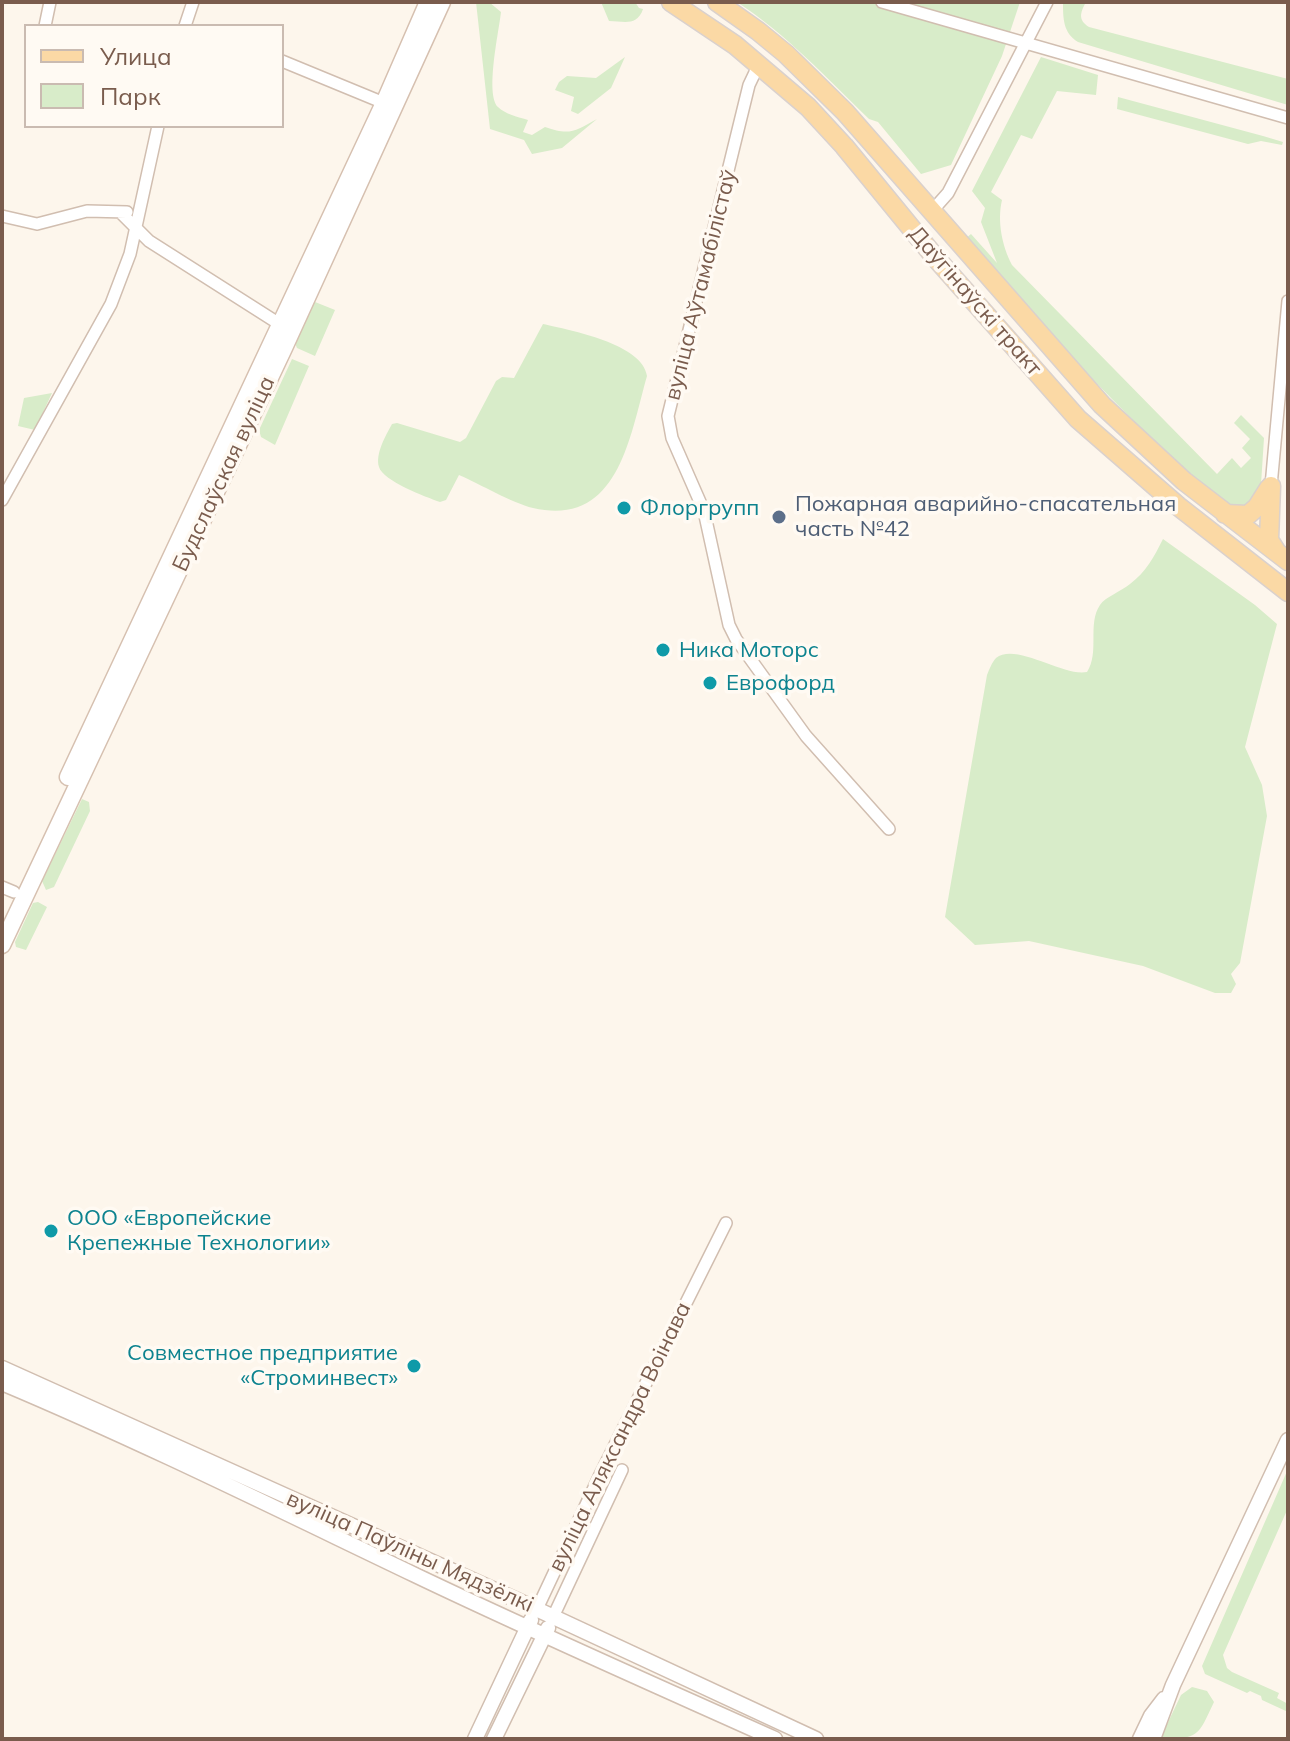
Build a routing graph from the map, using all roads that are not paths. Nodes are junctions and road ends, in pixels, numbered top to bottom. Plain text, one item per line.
1 (50, 2) edge
2 (193, 2) edge
3 (428, 2) edge
4 (442, 2) edge
5 (671, 2) edge
6 (717, 2) edge
7 (882, 2) edge
8 (1047, 2) edge
9 (45, 24) edge
10 (186, 24) edge
11 (1026, 43) junction
12 (284, 62) edge
13 (759, 64) junction
14 (384, 103) junction
15 (1288, 118) edge
16 (158, 128) edge
17 (140, 202) junction
18 (932, 211) junction
19 (122, 214) junction
20 (2, 216) edge
21 (136, 228) junction
22 (912, 230) junction
23 (149, 241) junction
24 (130, 254) junction
25 (1288, 301) edge
26 (281, 325) junction
27 (2, 472) edge
28 (16, 475) junction
29 (1271, 486) junction
30 (2, 500) edge
31 (1225, 514) junction
32 (1284, 558) edge
33 (1288, 592) edge
34 (889, 829) dead end
35 (8, 890) edge
36 (2, 918) edge
37 (2, 945) edge
38 (726, 1223) dead end
39 (2, 1368) edge
40 (2, 1383) edge
41 (1288, 1440) edge
42 (622, 1470) dead end
43 (537, 1609) junction
44 (553, 1617) junction
45 (528, 1626) junction
46 (545, 1634) junction
47 (1173, 1685) junction
48 (475, 1739) edge
49 (494, 1739) edge
50 (775, 1739) edge
51 (816, 1739) edge
52 (1140, 1739) edge
53 (1153, 1739) edge

1 - 9 street
2 - 10 street
3 - 14 main road, Будслаўская вуліца
4 - 37 main road, Будслаўская вуліца
5 - 13 main road, Даўгінаўскі тракт
6 - 18 main road, Даўгінаўскі тракт
7 - 11 street
8 - 11 street
11 - 15 street
11 - 18 street
12 - 14 street
13 - 22 main road, Даўгінаўскі тракт
13 - 34 street, вуліца Аўтамабілістаў
14 - 26 main road, Будслаўская вуліца
16 - 17 street
17 - 19 street
17 - 21 street
18 - 22 main road
18 - 31 main road, Даўгінаўскі тракт
19 - 20 street
19 - 21 street
21 - 23 street
21 - 24 street
22 - 33 main road, Даўгінаўскі тракт
23 - 24 street
23 - 26 street
24 - 28 street
25 - 29 street
26 - 35 main road, Будслаўская вуліца
27 - 28 street
28 - 30 street
29 - 31 main road
29 - 32 main road
31 - 32 main road, Даўгінаўскі тракт
35 - 36 main road, Будслаўская вуліца
38 - 43 street, вуліца Аляксандра Воінава
39 - 43 street, вуліца Паўліны Мядзёлкі
40 - 45 street, вуліца Паўліны Мядзёлкі
41 - 47 street
42 - 44 street, вуліца Аляксандра Воінава
43 - 44 street, вуліца Паўліны Мядзёлкі
43 - 45 street, вуліца Аляксандра Воінава
44 - 46 street, вуліца Аляксандра Воінава
44 - 51 street, вуліца Паўліны Мядзёлкі
45 - 46 street, вуліца Паўліны Мядзёлкі
45 - 48 street, вуліца Аляксандра Воінава
46 - 49 street, вуліца Аляксандра Воінава
46 - 50 street, вуліца Паўліны Мядзёлкі
47 - 52 street
47 - 53 street

